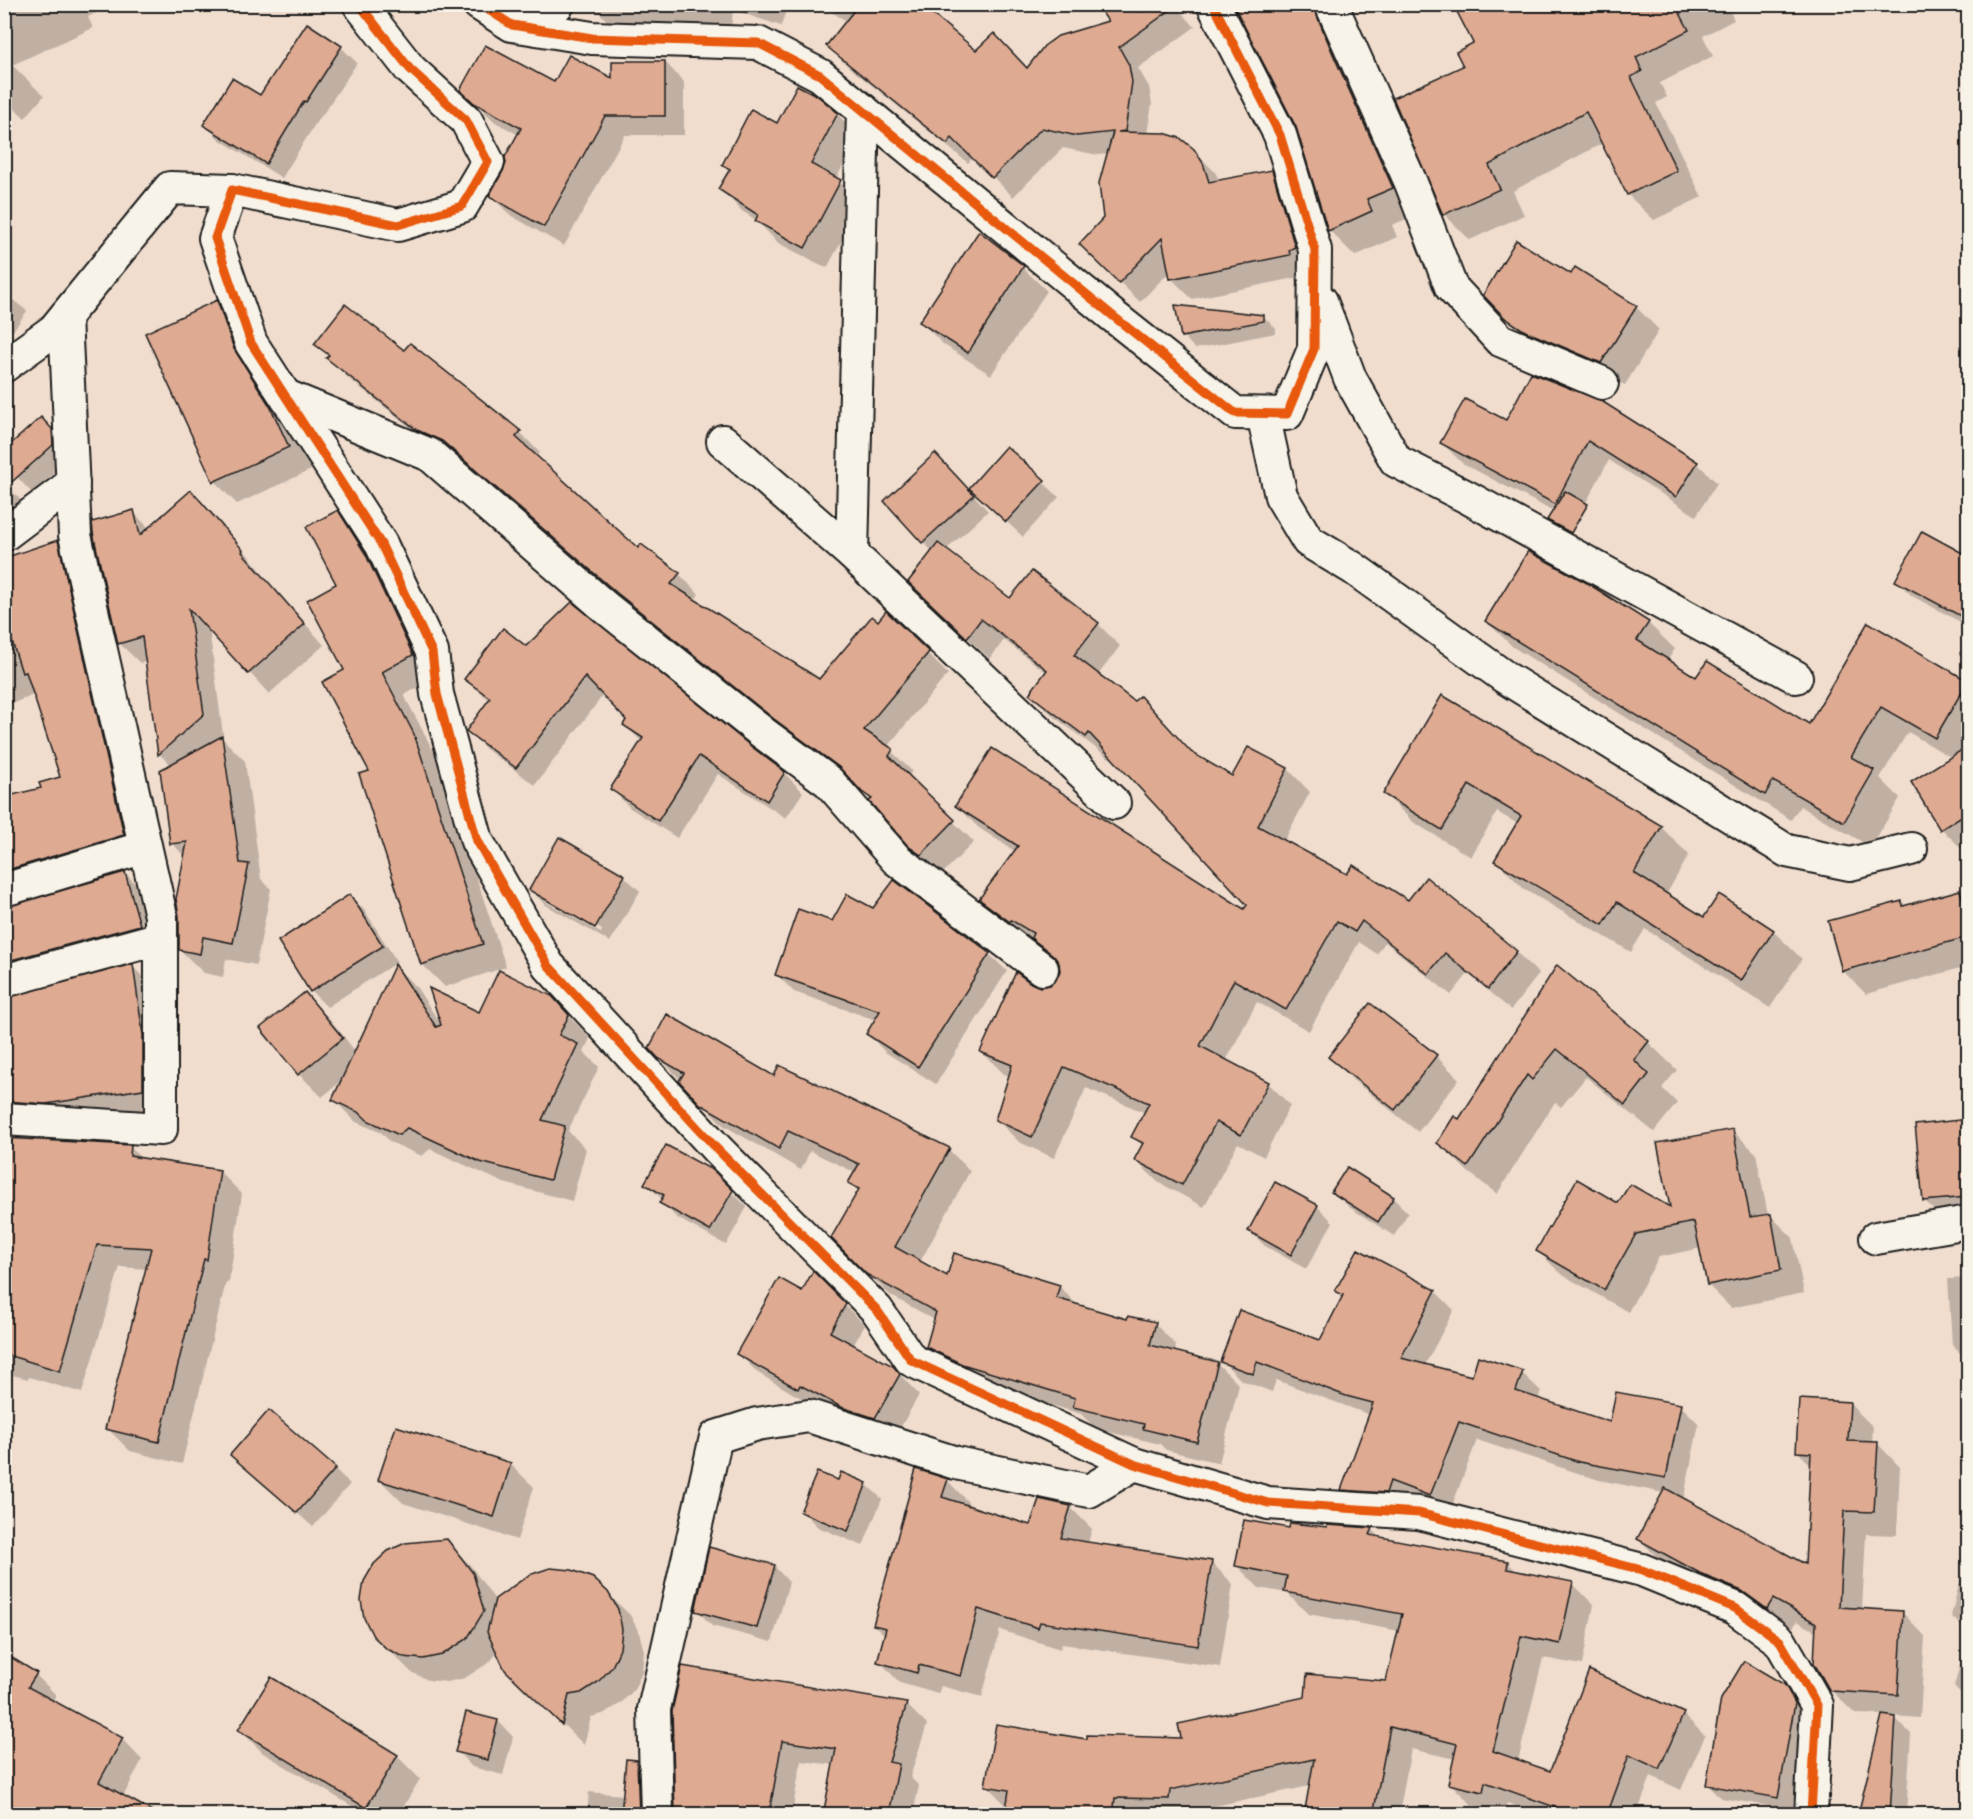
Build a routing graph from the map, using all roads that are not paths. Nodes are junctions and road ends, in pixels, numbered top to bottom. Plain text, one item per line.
1 (359, 4) edge
2 (479, 4) edge
3 (558, 4) edge
4 (1213, 4) edge
5 (1332, 4) edge
6 (534, 28) junction
7 (863, 110) junction
8 (232, 190) junction
9 (1315, 286) junction
10 (65, 317) junction
11 (4, 366) edge
12 (1602, 383) dead end
13 (286, 396) junction
14 (1263, 414) junction
15 (723, 441) dead end
16 (73, 483) junction
17 (4, 535) edge
18 (852, 554) junction
19 (1796, 677) dead end
20 (1114, 803) dead end
21 (145, 848) junction
22 (1911, 849) dead end
23 (4, 890) edge
24 (161, 938) junction
25 (1042, 969) dead end
26 (4, 981) edge
27 (4, 1119) edge
28 (1968, 1222) edge
29 (1876, 1238) dead end
30 (1134, 1464) junction
31 (657, 1815) edge
32 (1811, 1815) edge

1 - 8 street
2 - 6 street
3 - 6 street
4 - 9 street
5 - 12 street
6 - 7 street
7 - 14 street
7 - 18 street
8 - 10 street
8 - 13 street
9 - 14 street
9 - 19 street
10 - 11 street
10 - 16 street
13 - 25 street
13 - 30 street
14 - 22 street
15 - 18 street
16 - 17 street
16 - 21 street
18 - 20 street
21 - 23 street
21 - 24 street
24 - 26 street
24 - 27 street
28 - 29 street
30 - 31 street
30 - 32 street

